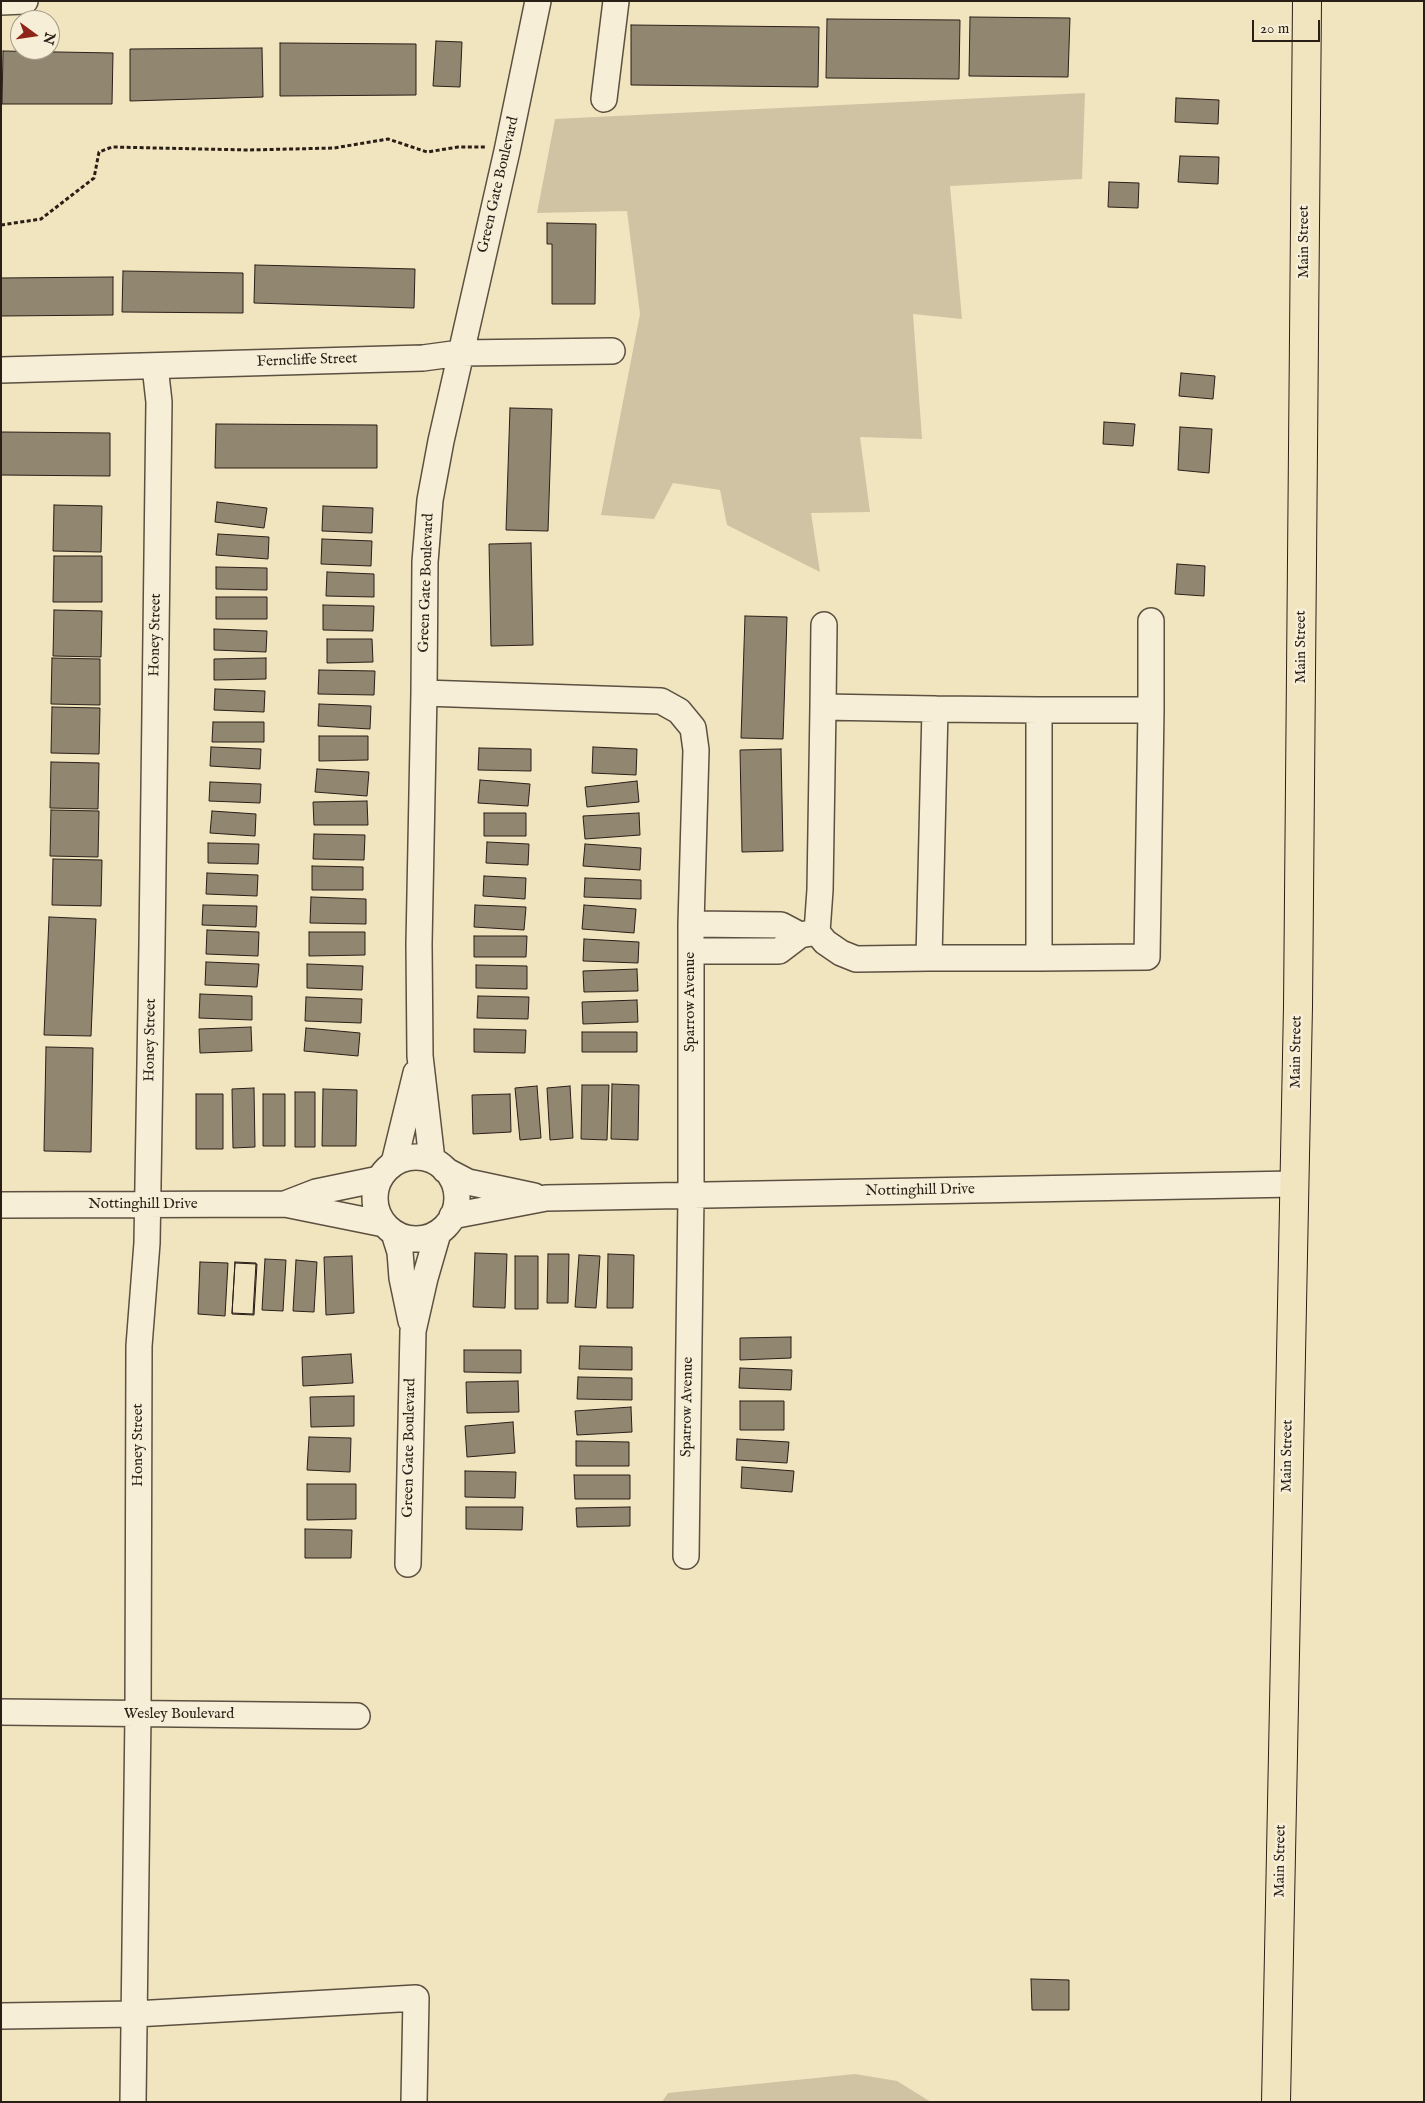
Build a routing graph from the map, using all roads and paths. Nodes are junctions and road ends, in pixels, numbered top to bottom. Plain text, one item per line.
1 (25, 1) edge
2 (538, 1) edge
3 (616, 1) edge
4 (1307, 1) edge
5 (1, 2) edge
6 (604, 99) dead end
7 (477, 146) dead end
8 (1, 225) edge
9 (612, 350) dead end
10 (460, 353) junction
11 (155, 366) junction
12 (1, 370) edge
13 (1151, 621) dead end
14 (824, 625) dead end
15 (424, 693) junction
16 (823, 707) junction
17 (935, 709) junction
18 (1039, 710) junction
19 (1151, 710) junction
20 (691, 924) junction
21 (809, 934) junction
22 (691, 951) junction
23 (929, 958) junction
24 (1039, 958) junction
25 (420, 1056) junction
26 (438, 1165) junction
27 (387, 1171) junction
28 (1294, 1184) junction
29 (691, 1196) junction
30 (546, 1198) junction
31 (148, 1204) junction
32 (285, 1204) junction
33 (1, 1205) edge
34 (445, 1225) junction
35 (389, 1229) junction
36 (413, 1331) junction
37 (686, 1556) dead end
38 (408, 1564) dead end
39 (1, 1712) edge
40 (138, 1714) junction
41 (357, 1716) dead end
42 (135, 2014) junction
43 (1, 2016) edge
44 (133, 2102) edge
45 (414, 2102) edge
46 (1276, 2102) edge

1 - 5 street
2 - 10 street, Green Gate Boulevard
3 - 6 street
4 - 28 main road, Main Street
7 - 8 path
9 - 10 street, Ferncliffe Street
10 - 11 street, Ferncliffe Street
10 - 15 street, Green Gate Boulevard
11 - 12 street, Ferncliffe Street
11 - 31 street, Honey Street
13 - 19 street
14 - 16 street
15 - 20 street, Sparrow Avenue
15 - 25 street, Green Gate Boulevard
16 - 17 street
16 - 21 street
17 - 18 street
17 - 23 street
18 - 19 street
18 - 24 street
19 - 24 street
20 - 21 street
20 - 22 street, Sparrow Avenue
21 - 22 street
21 - 23 street
22 - 29 street, Sparrow Avenue
23 - 24 street
25 - 26 street, Green Gate Boulevard
25 - 27 street, Green Gate Boulevard
26 - 27 street
26 - 30 street, Nottinghill Drive
26 - 34 street
27 - 32 street, Nottinghill Drive
27 - 35 street
28 - 29 street, Nottinghill Drive
28 - 46 main road, Main Street
29 - 30 street, Nottinghill Drive
29 - 37 street, Sparrow Avenue
30 - 34 street, Nottinghill Drive
31 - 32 street, Nottinghill Drive
31 - 33 street, Nottinghill Drive
31 - 40 street, Honey Street
32 - 35 street, Nottinghill Drive
34 - 35 street
34 - 36 street, Green Gate Boulevard
35 - 36 street, Green Gate Boulevard
36 - 38 street, Green Gate Boulevard
39 - 40 street, Wesley Boulevard
40 - 41 street, Wesley Boulevard
40 - 42 street, Honey Street
42 - 43 street
42 - 44 street, Honey Street
42 - 45 street

